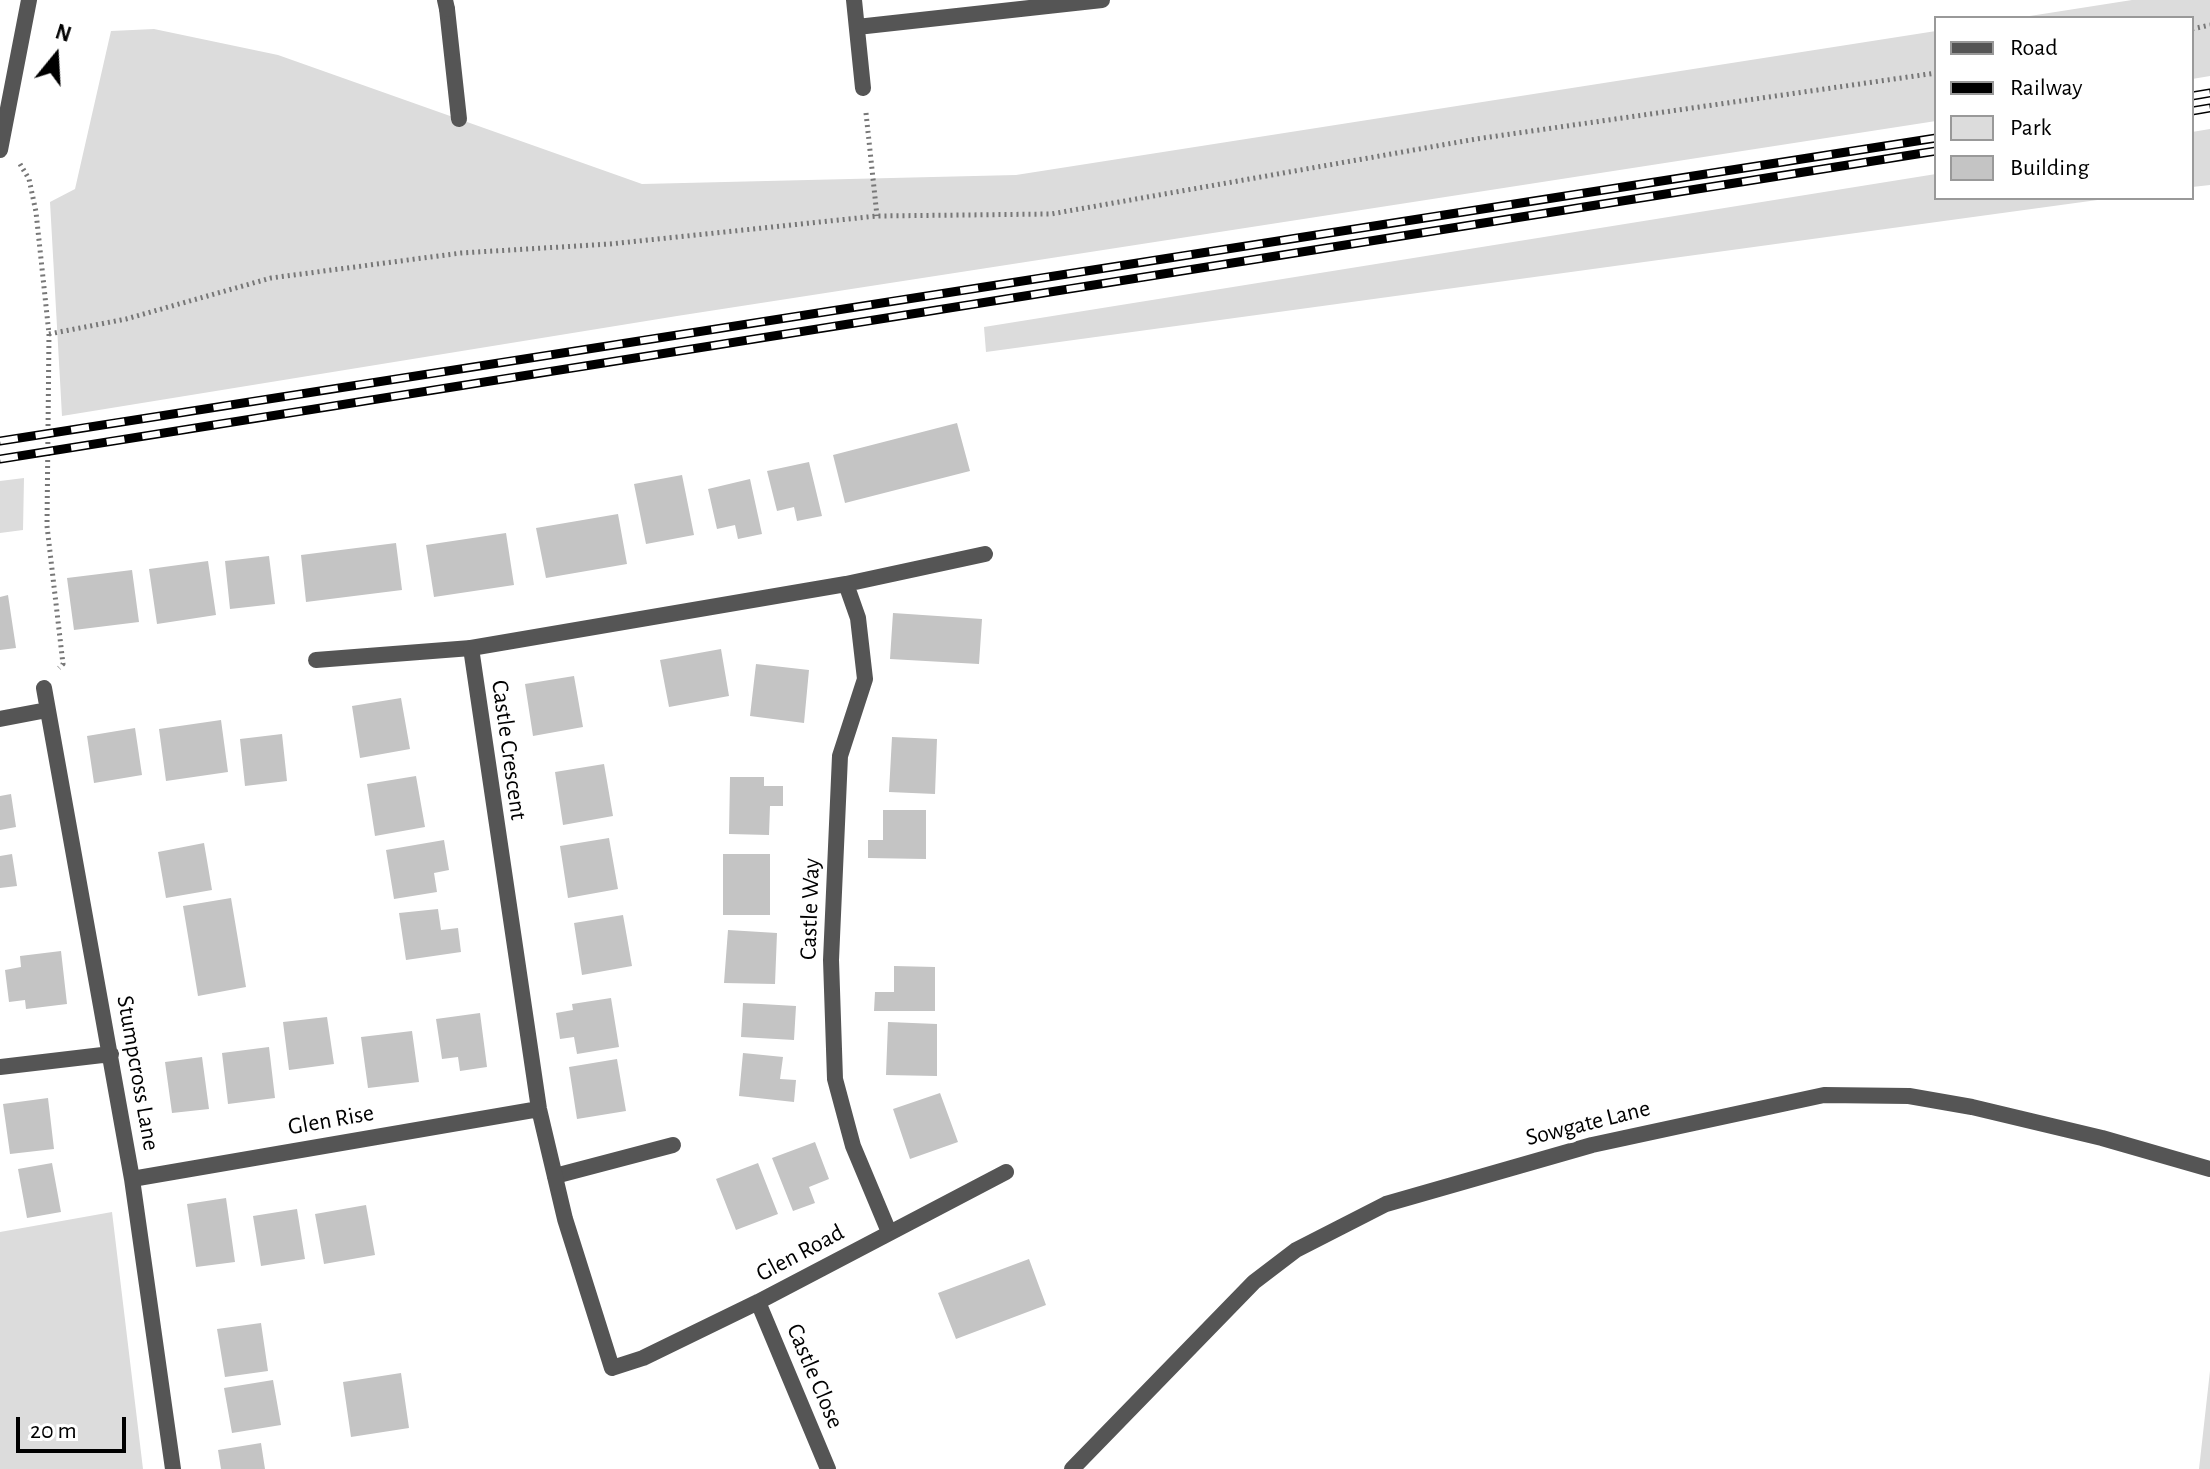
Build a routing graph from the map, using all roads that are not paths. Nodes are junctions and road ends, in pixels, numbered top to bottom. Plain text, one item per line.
1 (29, 0) edge
2 (854, 0) edge
3 (1102, 0) edge
4 (446, 4) edge
5 (857, 27) junction
6 (863, 88) road end
7 (459, 119) dead end
8 (0, 150) edge
9 (985, 554) dead end
10 (846, 584) junction
11 (471, 648) junction
12 (316, 660) dead end
13 (44, 688) road end
14 (47, 710) junction
15 (0, 719) edge
16 (111, 1054) junction
17 (0, 1067) edge
18 (539, 1109) junction
19 (673, 1145) dead end
20 (2210, 1169) edge
21 (1006, 1172) dead end
22 (555, 1176) junction
23 (132, 1179) junction
24 (889, 1232) junction
25 (758, 1302) junction
26 (612, 1368) joint
27 (173, 1469) edge
28 (828, 1469) edge
29 (1072, 1469) edge

1 - 8 street
2 - 5 street
3 - 5 street
4 - 7 street
5 - 6 street
9 - 10 street, Castle Crescent
10 - 11 street, Castle Crescent
10 - 24 street, Castle Way
11 - 12 street
11 - 18 street, Castle Crescent
13 - 14 street, Stumpcross Lane
14 - 15 street
14 - 16 street, Stumpcross Lane
16 - 17 street
16 - 23 street, Stumpcross Lane
18 - 22 street, Castle Crescent
18 - 23 street, Glen Rise
19 - 22 street
20 - 29 street, Sowgate Lane
21 - 24 street, Glen Road
22 - 26 street, Castle Crescent
23 - 27 street, Stumpcross Lane
24 - 25 street, Glen Road
25 - 26 street, Glen Road
25 - 28 street, Castle Close

